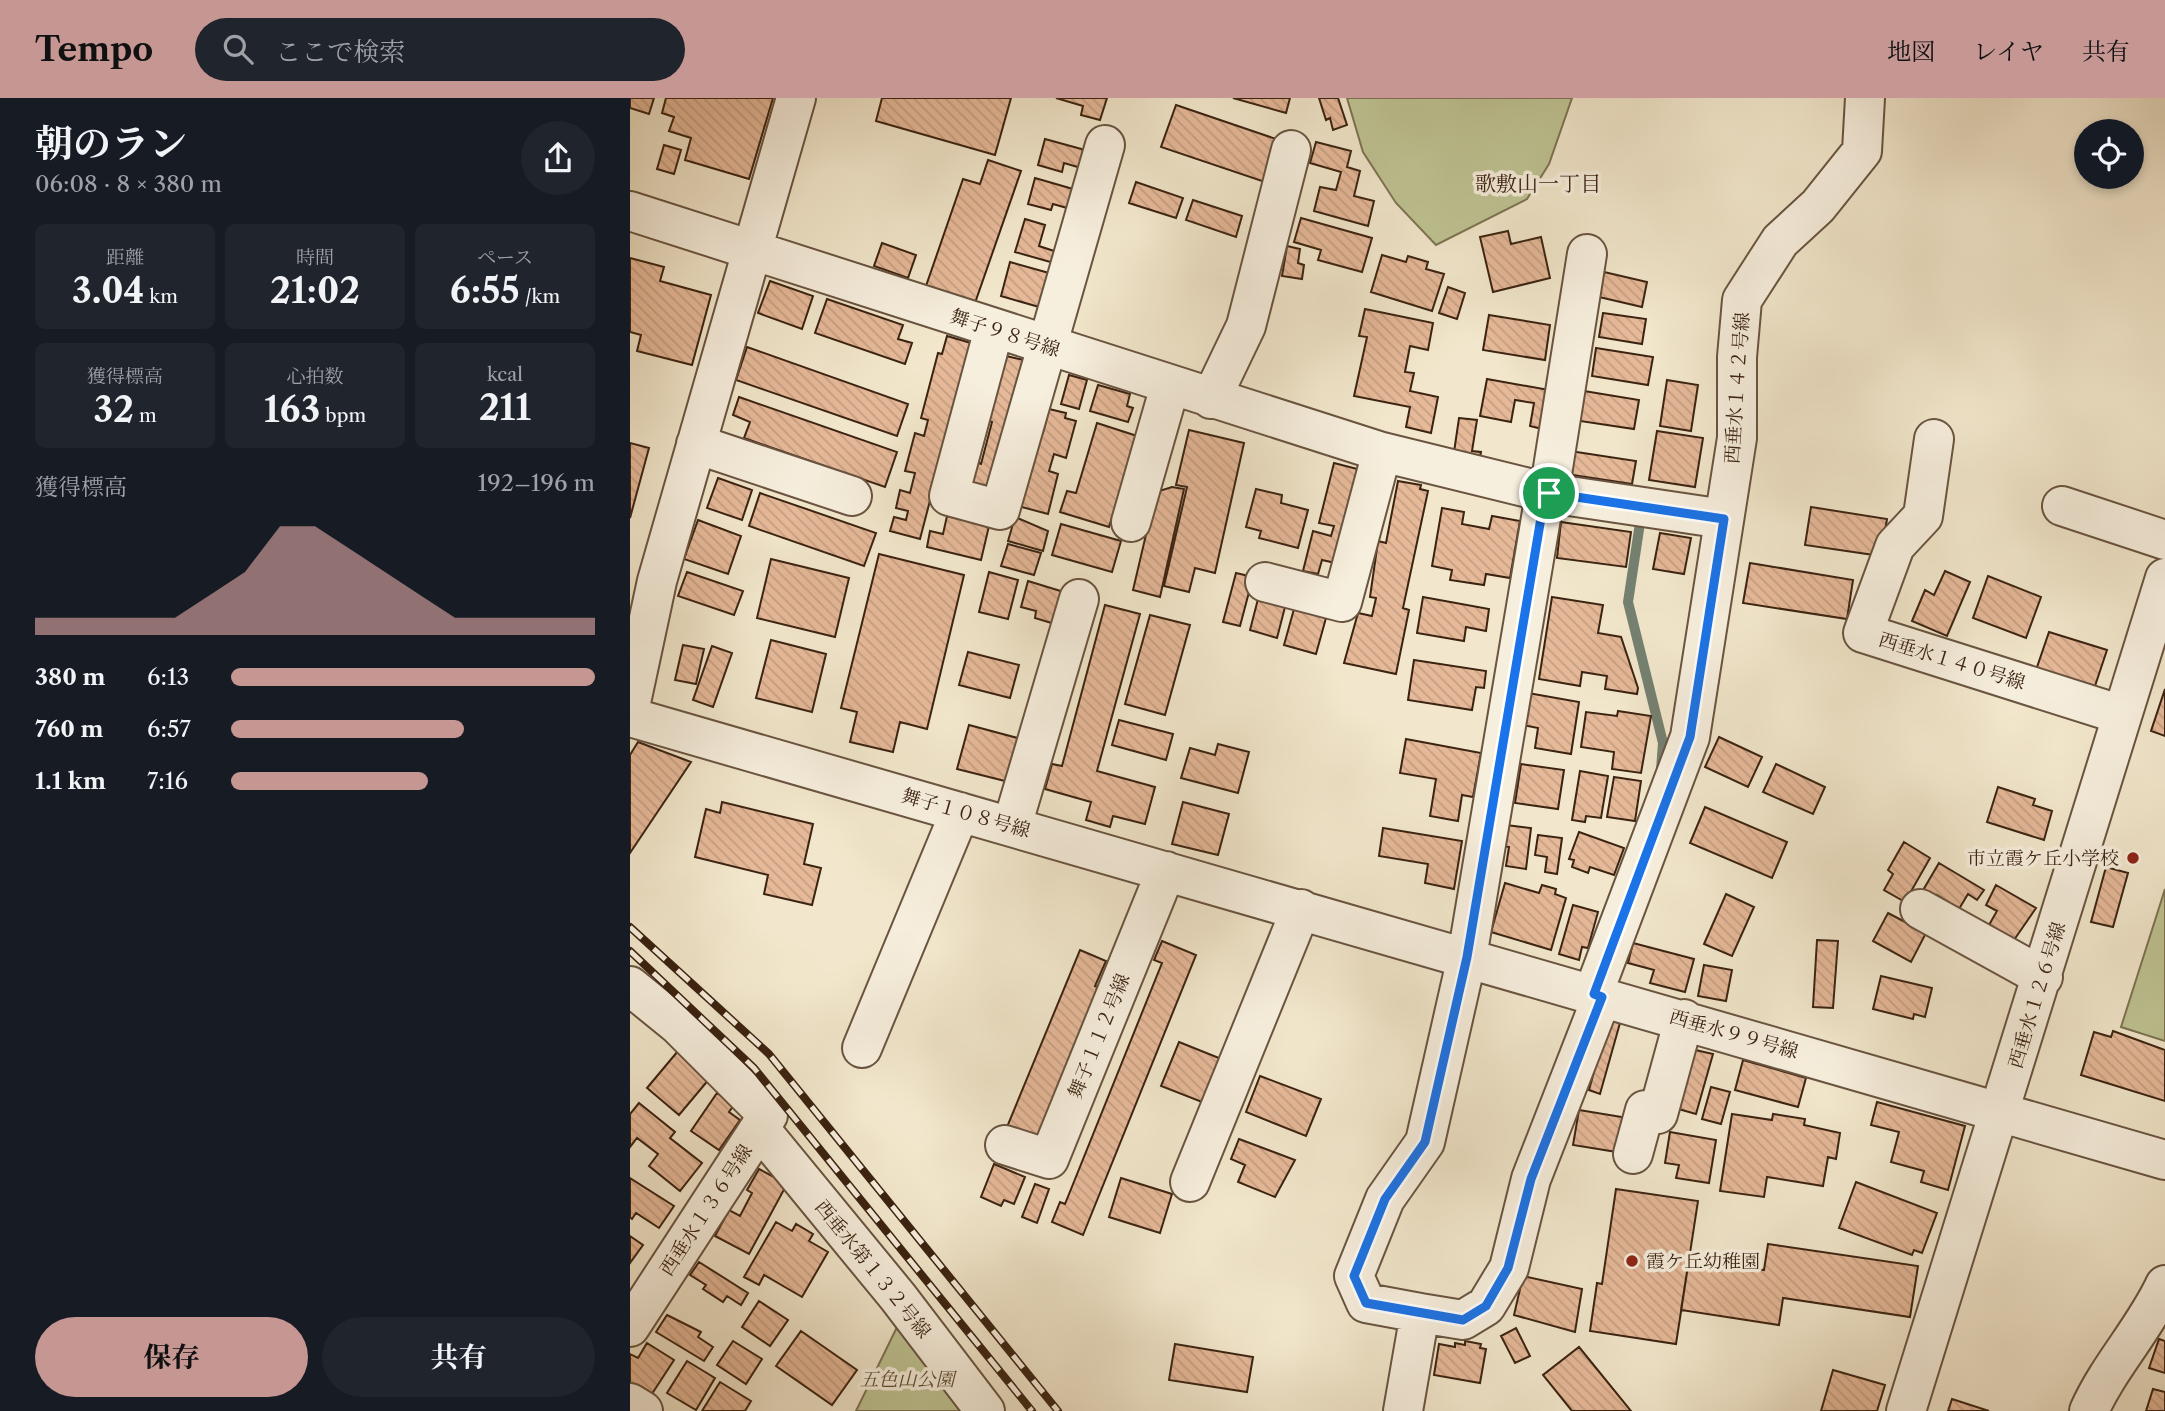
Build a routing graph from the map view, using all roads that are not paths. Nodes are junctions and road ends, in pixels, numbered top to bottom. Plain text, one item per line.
1 (796, 98) edge
2 (1865, 98) edge
3 (1105, 145) dead end
4 (1291, 150) dead end
5 (630, 212) edge
6 (750, 250) junction
7 (1587, 254) dead end
8 (994, 329) junction
9 (1045, 346) junction
10 (1170, 386) junction
11 (1211, 399) junction
12 (1934, 439) dead end
13 (696, 444) junction
14 (1382, 452) junction
15 (1549, 493) junction
16 (852, 496) dead end
17 (2062, 506) dead end
18 (1724, 519) junction
19 (1130, 522) dead end
20 (2165, 540) edge
21 (644, 574) edge
22 (2165, 578) edge
23 (1265, 582) dead end
24 (1079, 599) dead end
25 (630, 706) edge
26 (2122, 715) junction
27 (630, 717) edge
28 (960, 812) junction
29 (1012, 826) junction
30 (1166, 871) junction
31 (1301, 909) junction
32 (1920, 909) dead end
33 (1467, 957) junction
34 (2043, 977) junction
35 (630, 986) edge
36 (1598, 995) junction
37 (1684, 1019) junction
38 (862, 1048) dead end
39 (2001, 1111) junction
40 (760, 1129) junction
41 (1005, 1145) dead end
42 (1633, 1154) dead end
43 (2165, 1160) edge
44 (1190, 1182) dead end
45 (2161, 1303) edge
46 (1420, 1313) junction
47 (630, 1327) edge
48 (630, 1403) edge
49 (643, 1411) edge
50 (985, 1411) edge
51 (1403, 1411) edge
52 (1906, 1411) edge
53 (2089, 1411) edge

1 - 6 street
2 - 18 street, 西垂水１４２号線
3 - 9 street
4 - 11 street
5 - 6 street, 舞子９８号線
6 - 8 street, 舞子９８号線
6 - 13 street
7 - 15 street
8 - 9 street, 舞子９８号線
8 - 9 street
9 - 10 street, 舞子９８号線
10 - 11 street, 舞子９８号線
10 - 19 street
11 - 14 street, 舞子９８号線
12 - 26 street, 西垂水１４０号線
13 - 16 street
13 - 21 street
14 - 15 street, 舞子９８号線
14 - 23 street
15 - 18 street, 舞子９８号線
15 - 33 street
17 - 20 street
18 - 36 street, 西垂水１４２号線
21 - 25 street
22 - 26 street, 西垂水１２６号線
24 - 29 street
26 - 34 street, 西垂水１２６号線
27 - 28 street, 舞子１０８号線
28 - 29 street, 舞子１０８号線
28 - 38 street
29 - 30 street, 舞子１０８号線
30 - 31 street, 舞子１０８号線
30 - 41 street, 舞子１１２号線
31 - 33 street, 西垂水９９号線
31 - 44 street
32 - 34 street
33 - 36 street, 西垂水９９号線
33 - 46 street, 西垂水１４２号線
34 - 39 street, 西垂水１２６号線
35 - 40 street
36 - 37 street, 西垂水９９号線
36 - 46 street, 西垂水１４２号線
37 - 39 street, 西垂水９９号線
37 - 42 street
39 - 43 street, 西垂水９９号線
39 - 52 street, 西垂水１２６号線
40 - 47 street, 西垂水１３６号線
40 - 50 street, 西垂水第１３２号線
45 - 53 street
46 - 51 street
48 - 49 street

